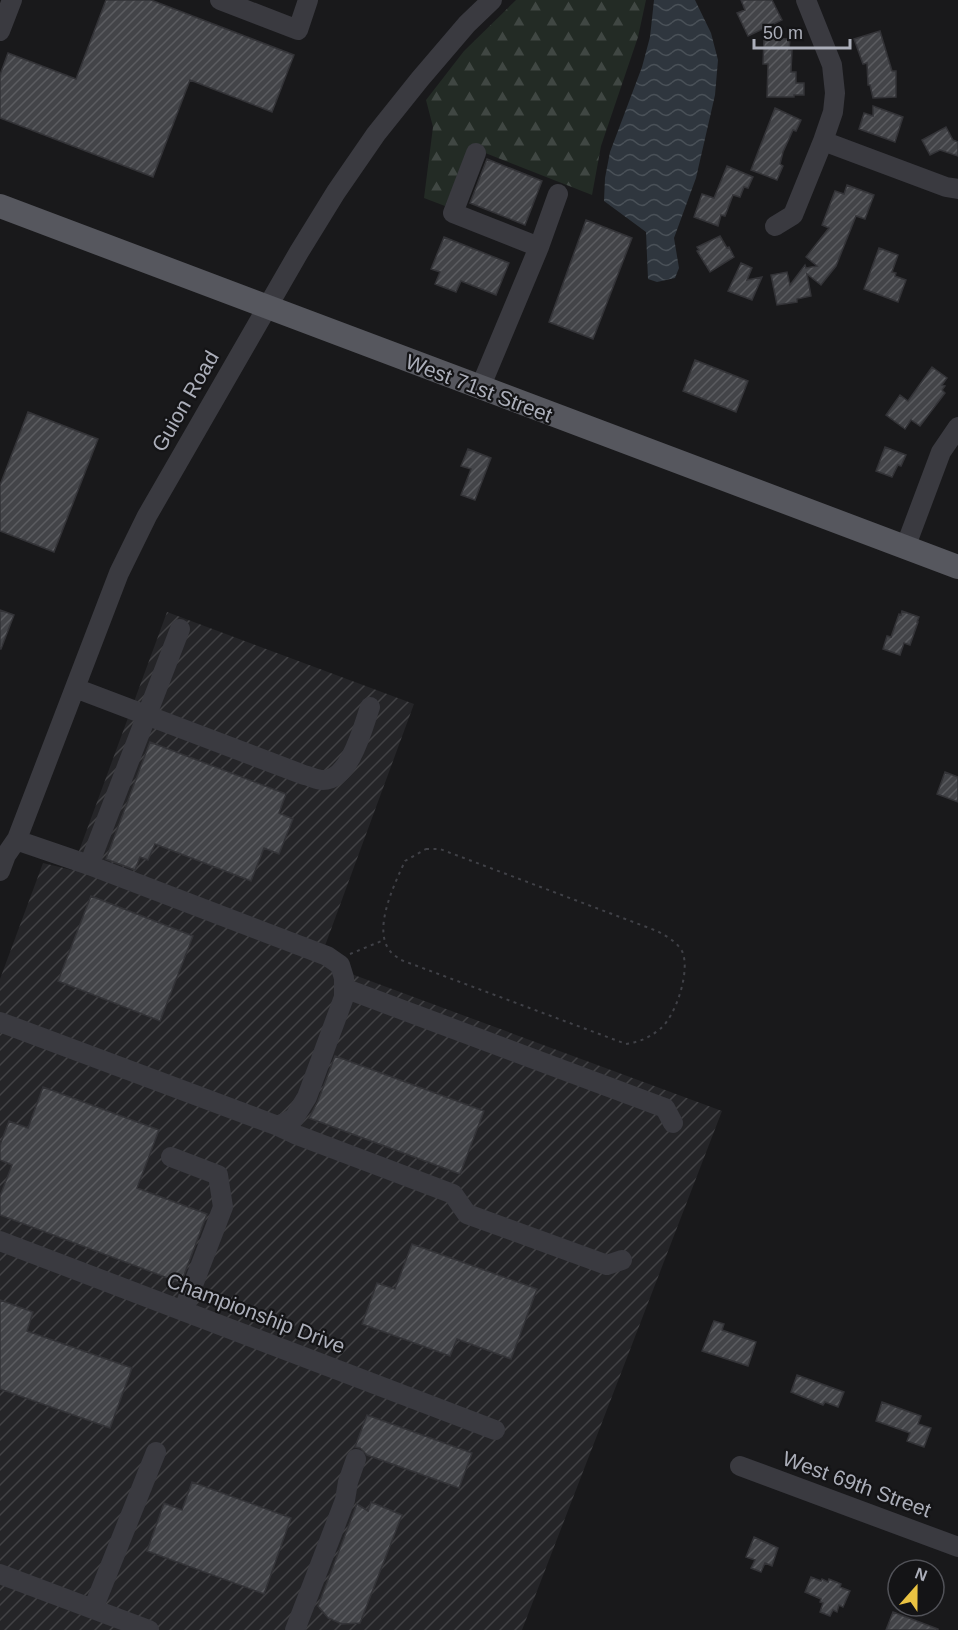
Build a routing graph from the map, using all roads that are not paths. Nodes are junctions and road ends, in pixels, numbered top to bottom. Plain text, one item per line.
1 (12, 0) edge
2 (220, 0) edge
3 (308, 0) edge
4 (492, 0) edge
5 (806, 0) edge
6 (0, 31) edge
7 (823, 141) junction
8 (476, 153) dead end
9 (958, 189) edge
10 (558, 194) dead end
11 (0, 206) edge
12 (776, 226) dead end
13 (539, 247) junction
14 (267, 308) junction
15 (480, 388) junction
16 (958, 427) edge
17 (905, 548) junction
18 (958, 567) edge
19 (180, 629) dead end
20 (75, 688) junction
21 (370, 707) dead end
22 (146, 716) junction
23 (16, 840) junction
24 (89, 865) junction
25 (0, 871) edge
26 (344, 988) junction
27 (0, 1022) edge
28 (673, 1123) dead end
29 (278, 1126) junction
30 (171, 1157) dead end
31 (0, 1241) edge
32 (622, 1260) dead end
33 (183, 1311) junction
34 (495, 1430) dead end
35 (156, 1452) dead end
36 (356, 1459) dead end
37 (740, 1466) dead end
38 (958, 1546) edge
39 (0, 1574) edge
40 (93, 1609) junction
41 (149, 1630) edge
42 (295, 1630) edge

1 - 6 street
2 - 3 street
4 - 14 street, Guion Road
5 - 7 street
7 - 9 street
7 - 12 street
8 - 13 street
10 - 13 street
11 - 14 main road, West 71st Street
13 - 15 street
14 - 15 main road, West 71st Street
14 - 20 street, Guion Road
15 - 17 main road, West 71st Street
16 - 17 street
17 - 18 main road, West 71st Street
19 - 22 street
20 - 22 street
20 - 23 street, Guion Road
21 - 22 street
22 - 24 street
23 - 24 street
23 - 25 street, Guion Road
24 - 26 street
26 - 28 street
26 - 29 street
27 - 29 street
29 - 32 street
30 - 33 street
31 - 33 street, Championship Drive
33 - 34 street, Championship Drive
35 - 40 street
36 - 42 street
37 - 38 street, West 69th Street
39 - 40 street
40 - 41 street

